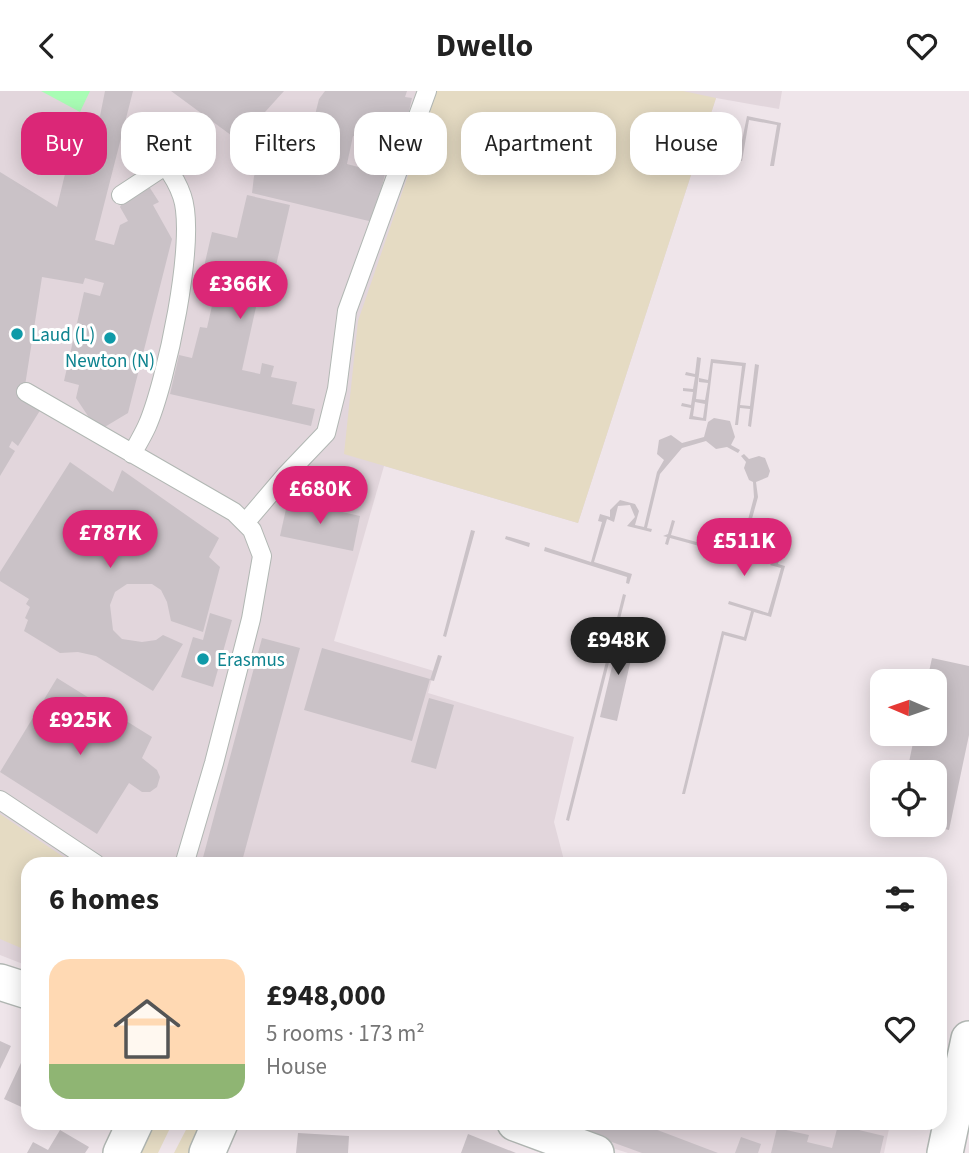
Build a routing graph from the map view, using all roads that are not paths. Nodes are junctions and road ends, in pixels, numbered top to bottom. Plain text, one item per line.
1 (427, 91) edge
2 (151, 175) edge
3 (170, 175) edge
4 (121, 195) dead end
5 (26, 392) dead end
6 (131, 454) junction
7 (245, 523) junction
8 (0, 800) edge
9 (86, 857) edge
10 (186, 857) edge
11 (0, 982) edge
12 (21, 989) edge
13 (969, 1039) edge
14 (132, 1130) edge
15 (217, 1130) edge
16 (534, 1130) edge
17 (121, 1153) edge
18 (207, 1153) edge
19 (596, 1153) edge
20 (945, 1153) edge

1 - 7 lane
2 - 4 lane
3 - 6 lane
5 - 6 lane
6 - 7 lane
7 - 10 lane
8 - 9 lane
11 - 12 street
13 - 20 street
14 - 17 street
15 - 18 street
16 - 19 street

